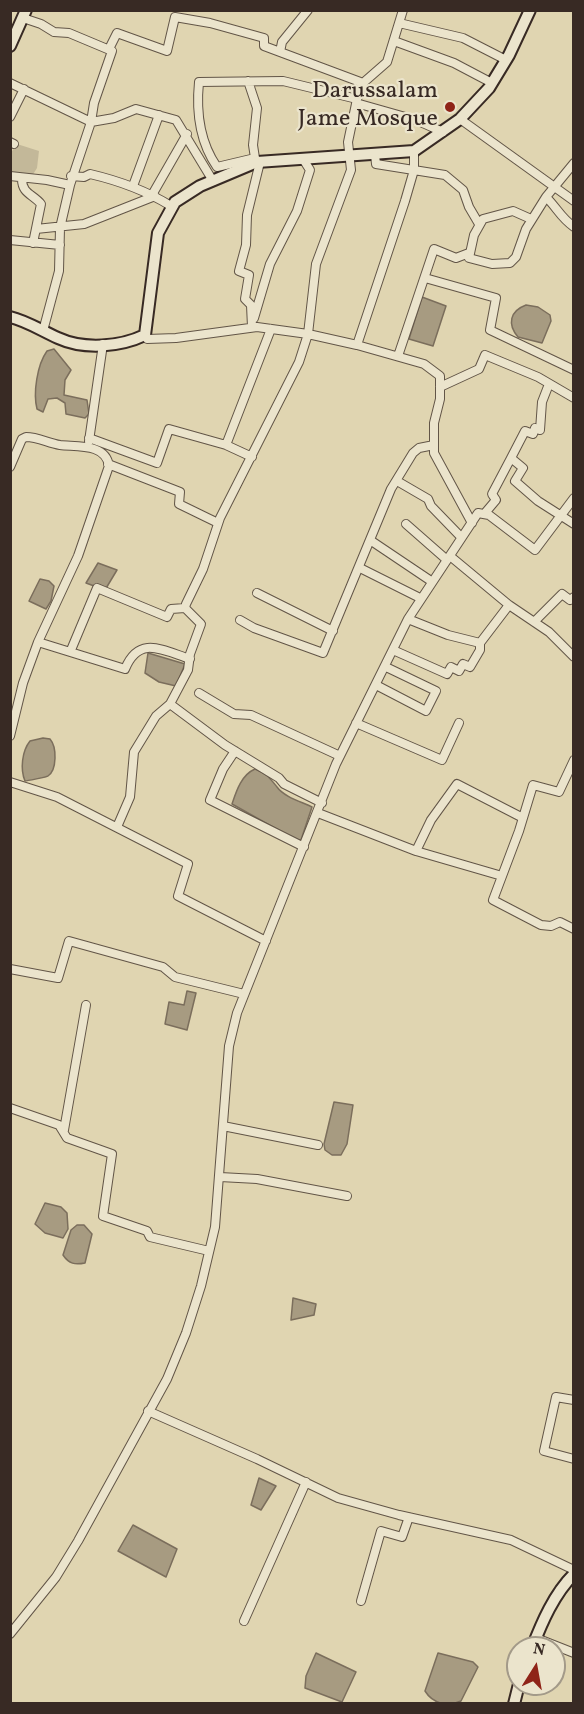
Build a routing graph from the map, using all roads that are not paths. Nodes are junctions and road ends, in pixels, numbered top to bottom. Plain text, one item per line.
1 (308, 10) edge
2 (403, 10) edge
3 (530, 10) edge
4 (25, 14) edge
5 (176, 14) edge
6 (399, 23) junction
7 (394, 41) junction
8 (11, 42) edge
9 (109, 49) junction
10 (280, 52) junction
11 (506, 60) junction
12 (248, 81) junction
13 (10, 83) edge
14 (363, 83) junction
15 (492, 83) junction
16 (24, 89) junction
17 (357, 101) junction
18 (159, 115) junction
19 (10, 117) edge
20 (460, 119) junction
21 (91, 122) junction
22 (442, 132) junction
23 (187, 134) junction
24 (414, 151) junction
25 (375, 155) junction
26 (350, 156) junction
27 (303, 159) junction
28 (257, 161) junction
29 (573, 163) edge
30 (414, 170) junction
31 (10, 176) edge
32 (71, 176) junction
33 (22, 179) junction
34 (213, 181) junction
35 (70, 185) junction
36 (133, 186) junction
37 (552, 187) junction
38 (154, 195) junction
39 (546, 197) junction
40 (573, 201) edge
41 (171, 206) junction
42 (531, 219) junction
43 (479, 224) junction
44 (573, 227) edge
45 (60, 228) junction
46 (36, 229) junction
47 (10, 240) edge
48 (33, 243) junction
49 (60, 245) junction
50 (469, 253) junction
51 (425, 278) junction
52 (10, 317) edge
53 (252, 325) junction
54 (271, 329) junction
55 (43, 331) junction
56 (308, 334) junction
57 (145, 335) junction
58 (103, 344) junction
59 (357, 345) junction
60 (398, 356) junction
61 (573, 370) edge
62 (549, 384) junction
63 (440, 387) junction
64 (573, 398) edge
65 (89, 438) junction
66 (226, 445) junction
67 (434, 445) junction
68 (88, 447) junction
69 (13, 454) edge
70 (252, 457) junction
71 (511, 458) junction
72 (108, 464) junction
73 (10, 467) edge
74 (397, 481) junction
75 (573, 498) edge
76 (485, 513) junction
77 (561, 516) junction
78 (472, 522) junction
79 (218, 523) junction
80 (406, 524) dead end
81 (573, 524) edge
82 (461, 537) junction
83 (370, 540) junction
84 (448, 558) junction
85 (360, 568) junction
86 (431, 581) junction
87 (257, 593) dead end
88 (573, 597) edge
89 (420, 598) junction
90 (509, 605) junction
91 (185, 608) junction
92 (408, 619) junction
93 (240, 620) dead end
94 (534, 622) junction
95 (333, 631) junction
96 (38, 642) junction
97 (480, 643) junction
98 (71, 650) junction
99 (393, 650) junction
100 (573, 657) edge
101 (190, 659) junction
102 (386, 667) junction
103 (376, 685) junction
104 (199, 693) dead end
105 (170, 704) junction
106 (356, 723) junction
107 (459, 723) dead end
108 (10, 736) edge
109 (235, 752) junction
110 (340, 756) junction
111 (573, 759) edge
112 (10, 782) edge
113 (322, 803) junction
114 (318, 813) junction
115 (524, 818) junction
116 (117, 827) junction
117 (304, 847) junction
118 (416, 851) junction
119 (502, 876) junction
120 (573, 929) edge
121 (266, 941) junction
122 (10, 969) edge
123 (244, 994) junction
124 (86, 1005) dead end
125 (10, 1108) edge
126 (223, 1126) junction
127 (64, 1130) junction
128 (318, 1145) dead end
129 (220, 1177) junction
130 (347, 1196) dead end
131 (209, 1251) junction
132 (573, 1400) edge
133 (148, 1411) junction
134 (573, 1459) edge
135 (306, 1482) junction
136 (409, 1517) junction
137 (573, 1572) edge
138 (361, 1601) dead end
139 (244, 1621) dead end
140 (10, 1634) edge
141 (537, 1636) edge

1 - 10 street
2 - 6 street
3 - 11 main road
4 - 8 main road
4 - 9 street
5 - 9 street
5 - 10 street
6 - 7 street
6 - 11 street
7 - 14 street
7 - 15 street
9 - 21 street
10 - 14 street
11 - 15 main road
12 - 17 street
12 - 28 street
12 - 28 street
13 - 16 street
14 - 17 street
15 - 20 main road
16 - 19 street
16 - 21 street
17 - 22 street
17 - 26 street
18 - 21 street
18 - 23 street
18 - 36 street
20 - 22 main road
20 - 37 street
21 - 32 street
22 - 24 main road
23 - 34 street
23 - 38 street
24 - 25 main road
24 - 30 street
25 - 26 main road
25 - 30 street
26 - 27 main road
26 - 56 street
27 - 28 main road
27 - 53 street
28 - 34 main road
28 - 53 street
29 - 37 street
30 - 43 street
30 - 59 street
31 - 33 street
32 - 35 street
32 - 36 street
33 - 35 street
33 - 46 street
34 - 41 main road
35 - 45 street
36 - 38 street
37 - 39 street
37 - 40 street
38 - 41 street
38 - 45 street
39 - 42 street
39 - 44 street
41 - 57 main road
42 - 43 street
42 - 50 street
43 - 50 street
45 - 46 street
45 - 49 street
46 - 48 street
47 - 48 street
48 - 49 street
49 - 55 street
50 - 51 street
51 - 60 street
51 - 61 street
52 - 55 main road
53 - 54 street
53 - 57 street
54 - 56 street
54 - 66 street
55 - 58 main road
56 - 59 street
56 - 70 street
57 - 58 main road
58 - 65 street
59 - 60 street
60 - 63 street
62 - 63 street
62 - 64 street
62 - 71 street
63 - 67 street
65 - 66 street
65 - 68 street
66 - 70 street
67 - 74 street
67 - 78 street
68 - 69 street
68 - 72 street
69 - 73 street
70 - 79 street
71 - 76 street
71 - 77 street
72 - 79 street
72 - 96 street
74 - 82 street
74 - 83 street
75 - 77 street
76 - 77 street
76 - 78 street
77 - 81 street
78 - 82 street
79 - 91 street
80 - 84 street
82 - 84 street
83 - 85 street
83 - 86 street
84 - 86 street
84 - 90 street
85 - 89 street
85 - 95 street
86 - 89 street
87 - 95 street
88 - 94 street
89 - 92 street
90 - 94 street
90 - 97 street
91 - 98 street
91 - 101 street
92 - 97 street
92 - 99 street
93 - 95 street
94 - 100 street
96 - 98 street
96 - 108 street
97 - 99 street
98 - 101 street
99 - 102 street
101 - 105 street
102 - 103 street
102 - 103 street
103 - 106 street
104 - 110 street
105 - 109 street
105 - 116 street
106 - 107 street
106 - 110 street
109 - 113 street
109 - 117 street
110 - 113 street
111 - 115 street
112 - 116 street
113 - 114 street
114 - 117 street
114 - 118 street
115 - 118 street
115 - 119 street
116 - 121 street
117 - 121 street
118 - 119 street
119 - 120 street
121 - 123 street
122 - 123 street
123 - 126 street
124 - 127 street
125 - 127 street
126 - 128 street
126 - 129 street
127 - 131 street
129 - 130 street
129 - 131 street
131 - 133 street
132 - 134 street
133 - 135 street
133 - 140 street
135 - 136 street
135 - 139 street
136 - 137 street
136 - 138 street
137 - 141 main road

